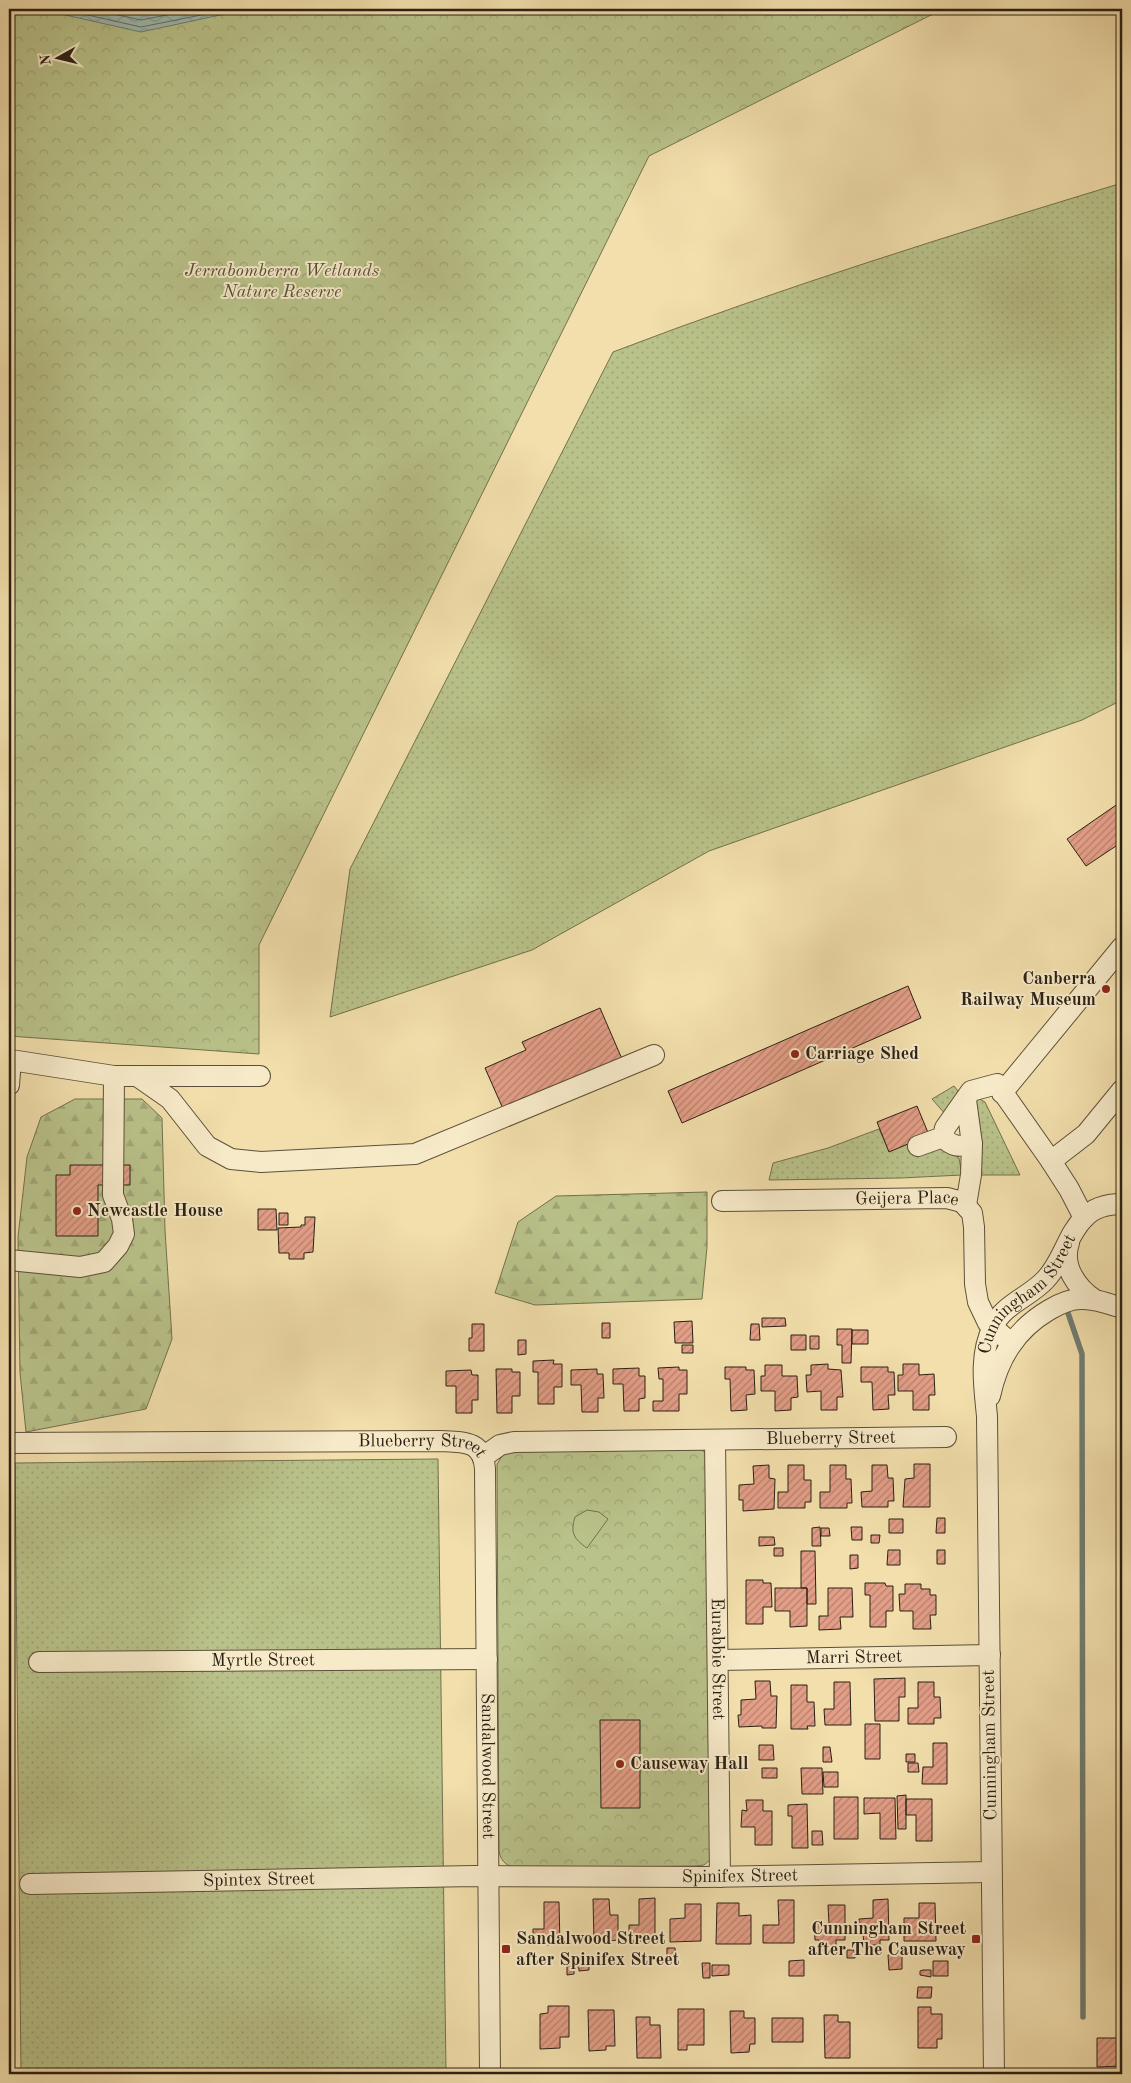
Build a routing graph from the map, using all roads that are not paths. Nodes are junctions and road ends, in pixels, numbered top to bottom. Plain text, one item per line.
1 (1122, 947) edge
2 (654, 1055) dead end
3 (114, 1076) junction
4 (137, 1076) junction
5 (260, 1076) dead end
6 (996, 1081) junction
7 (9, 1085) edge
8 (1122, 1090) edge
9 (966, 1100) junction
10 (943, 1137) junction
11 (972, 1144) junction
12 (918, 1146) dead end
13 (1051, 1161) junction
14 (1120, 1199) edge
15 (722, 1200) dead end
16 (966, 1205) junction
17 (1084, 1218) junction
18 (1071, 1236) junction
19 (9, 1260) edge
20 (1113, 1305) edge
21 (992, 1327) junction
22 (1011, 1343) junction
23 (987, 1416) junction
24 (946, 1437) dead end
25 (715, 1440) junction
26 (9, 1443) edge
27 (483, 1457) junction
28 (990, 1655) junction
29 (487, 1659) junction
30 (718, 1660) junction
31 (39, 1662) dead end
32 (991, 1872) junction
33 (488, 1876) junction
34 (720, 1877) junction
35 (30, 1884) dead end
36 (490, 2074) edge
37 (994, 2074) edge

1 - 6 street
2 - 4 street
3 - 4 street
3 - 7 street
3 - 19 street
4 - 5 street
6 - 9 street
6 - 13 street
8 - 13 street
9 - 10 street
9 - 11 street
10 - 11 street
10 - 12 street
11 - 16 street
13 - 17 street
14 - 17 street, Cunningham Street
15 - 16 street, Geijera Place
16 - 21 street, Geijera Place
17 - 18 street, Cunningham Street
18 - 20 street
18 - 21 street, Cunningham Street
20 - 22 street, Cunningham Street
21 - 22 street, Geijera Place
21 - 23 street, Cunningham Street
22 - 23 street, Cunningham Street
23 - 28 street, Cunningham Street
24 - 25 street, Blueberry Street
25 - 27 street, Blueberry Street
25 - 30 street, Eurabbie Street
26 - 27 street, Blueberry Street
27 - 29 street, Sandalwood Street
28 - 30 street, Marri Street
28 - 32 street, Cunningham Street
29 - 31 street, Myrtle Street
29 - 33 street, Sandalwood Street
30 - 34 street, Eurabbie Street
32 - 34 street, Spinifex Street
32 - 37 street, Cunningham Street
33 - 34 street, Spinifex Street
33 - 35 street, Spintex Street
33 - 36 street, Sandalwood Street

